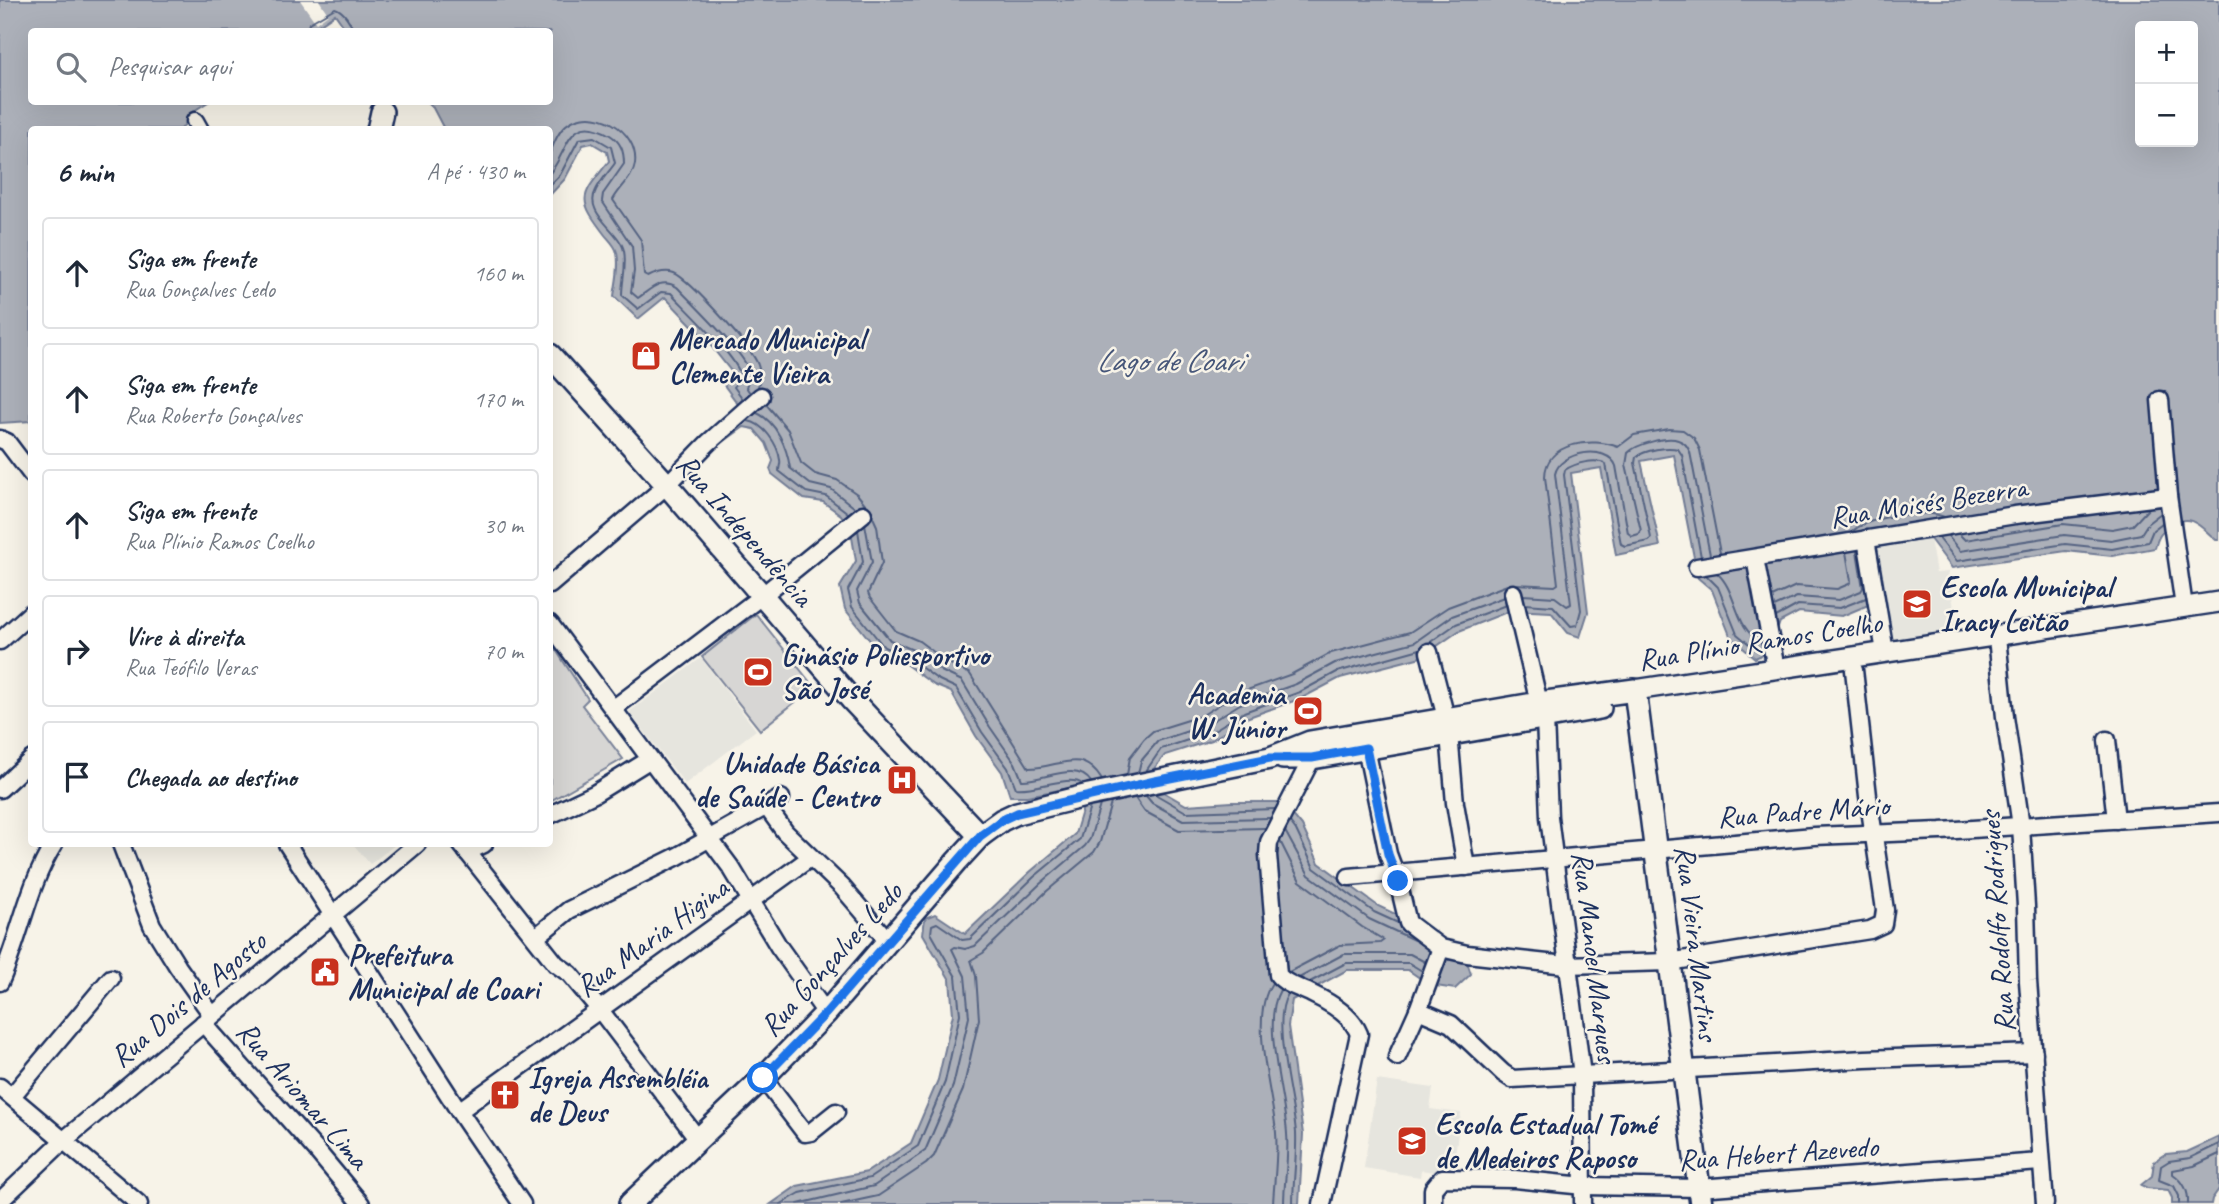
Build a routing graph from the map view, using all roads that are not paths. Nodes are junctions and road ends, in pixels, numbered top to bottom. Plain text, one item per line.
1 (553, 358) edge
2 (761, 396) dead end
3 (2160, 400) dead end
4 (0, 439) edge
5 (28, 470) edge
6 (667, 485) junction
7 (2168, 496) junction
8 (863, 514) dead end
9 (1866, 539) junction
10 (1755, 558) junction
11 (1697, 567) dead end
12 (553, 582) edge
13 (1513, 593) dead end
14 (763, 595) junction
15 (2219, 602) edge
16 (2184, 607) junction
17 (2219, 614) edge
18 (28, 616) edge
19 (553, 628) edge
20 (0, 641) edge
21 (1998, 643) junction
22 (1429, 652) dead end
23 (1885, 652) junction
24 (1776, 669) junction
25 (1854, 670) junction
26 (1636, 696) junction
27 (614, 709) junction
28 (1542, 710) junction
29 (1447, 726) junction
30 (2106, 740) dead end
31 (1366, 748) junction
32 (1311, 750) junction
33 (649, 760) junction
34 (28, 764) edge
35 (0, 789) edge
36 (2219, 813) edge
37 (553, 814) edge
38 (2116, 820) junction
39 (2021, 826) junction
40 (1874, 833) junction
41 (980, 836) junction
42 (710, 840) junction
43 (52, 847) edge
44 (122, 847) edge
45 (289, 847) edge
46 (413, 847) edge
47 (464, 848) edge
48 (1656, 850) junction
49 (810, 858) junction
50 (1554, 860) junction
51 (1466, 867) junction
52 (1395, 872) junction
53 (1349, 877) dead end
54 (751, 900) junction
55 (333, 913) junction
56 (536, 937) junction
57 (890, 942) junction
58 (7, 945) edge
59 (1441, 948) junction
60 (1669, 962) junction
61 (1566, 965) junction
62 (111, 978) dead end
63 (0, 982) edge
64 (600, 1010) junction
65 (1418, 1010) junction
66 (826, 1013) junction
67 (207, 1019) junction
68 (2034, 1054) junction
69 (1397, 1057) dead end
70 (1683, 1070) junction
71 (1582, 1075) junction
72 (763, 1078) junction
73 (6, 1091) edge
74 (459, 1111) junction
75 (836, 1112) dead end
76 (698, 1139) junction
77 (63, 1141) junction
78 (2040, 1163) junction
79 (1584, 1186) junction
80 (1700, 1196) edge
81 (0, 1201) edge
82 (139, 1204) edge
83 (360, 1204) edge
84 (522, 1204) edge
85 (629, 1204) edge
86 (1322, 1204) edge
87 (1433, 1204) edge
88 (1583, 1204) edge
89 (2045, 1204) edge

1 - 6 main road, Rua Independência
2 - 6 street
3 - 7 street
4 - 5 street
6 - 12 street
6 - 14 main road, Rua Independência
7 - 9 street, Rua Moisés Bezerra
7 - 16 street
8 - 14 street
9 - 10 street, Rua Moisés Bezerra
9 - 23 street
10 - 11 street, Rua Moisés Bezerra
10 - 24 street
13 - 28 street, Rua Manoel Marques
14 - 27 street
14 - 41 main road, Rua Independência
15 - 16 street, Rua Plínio Ramos Coelho
16 - 21 street, Rua Plínio Ramos Coelho
17 - 21 street, Rua Plínio Ramos Coelho
18 - 20 street
19 - 27 street
21 - 23 street, Rua Plínio Ramos Coelho
21 - 25 street, Rua Plínio Ramos Coelho
21 - 39 street, Rua Rodolfo Rodrigues
22 - 29 street
23 - 24 street, Rua Plínio Ramos Coelho
24 - 26 street, Rua Plínio Ramos Coelho
25 - 26 street, Rua Plínio Ramos Coelho
25 - 40 street
26 - 28 main road, Rua Plínio Ramos Coelho
26 - 48 main road, Rua Vieira Martins
27 - 33 street
28 - 29 main road, Rua Plínio Ramos Coelho
28 - 50 street, Rua Manoel Marques
29 - 31 main road, Rua Plínio Ramos Coelho
29 - 32 main road, Rua Plínio Ramos Coelho
29 - 51 street
30 - 38 street
31 - 32 main road, Rua Plínio Ramos Coelho
31 - 52 street
32 - 41 main road, Rua Gonçalves Ledo
32 - 86 street
33 - 37 street
33 - 42 street
34 - 35 street
36 - 38 street, Rua Padre Mário
38 - 39 street, Rua Padre Mário
39 - 40 street, Rua Padre Mário
39 - 68 street, Rua Rodolfo Rodrigues
40 - 48 street, Rua Padre Mário
40 - 60 street
41 - 57 main road, Rua Gonçalves Ledo
42 - 49 street
42 - 54 street
42 - 56 street
43 - 58 street
44 - 67 street, Rua Ariomar Lima
45 - 55 street
46 - 55 street, Rua Dois de Agosto
47 - 56 street
48 - 50 street, Rua Padre Mário
48 - 60 main road, Rua Vieira Martins
49 - 54 street, Rua Maria Higina
49 - 57 street
50 - 51 street, Rua Padre Mário
50 - 61 street, Rua Manoel Marques
51 - 52 street, Rua Padre Mário
52 - 53 street, Rua Padre Mário
52 - 59 street
54 - 64 street, Rua Maria Higina
54 - 66 street
55 - 67 street, Rua Dois de Agosto
55 - 74 street
56 - 64 street
57 - 66 main road, Rua Gonçalves Ledo
58 - 63 street
59 - 61 street
59 - 65 street
60 - 61 street
60 - 70 main road, Rua Vieira Martins
61 - 71 street, Rua Manoel Marques
62 - 73 street
64 - 74 street, Rua Maria Higina
64 - 76 street
65 - 69 street
65 - 71 street
66 - 72 main road, Rua Gonçalves Ledo
67 - 77 street, Rua Dois de Agosto
67 - 83 street, Rua Ariomar Lima
68 - 70 street
68 - 78 street, Rua Rodolfo Rodrigues
70 - 71 street
70 - 80 main road, Rua Vieira Martins
71 - 79 street, Rua Manoel Marques
72 - 75 street
72 - 76 main road, Rua Gonçalves Ledo
73 - 77 street
74 - 84 street
76 - 85 main road, Rua Gonçalves Ledo
77 - 81 street, Rua Dois de Agosto
77 - 82 street
78 - 80 street, Rua Hebert Azevedo
78 - 89 street, Rua Rodolfo Rodrigues
79 - 80 street, Rua Hebert Azevedo
79 - 87 street, Rua Hebert Azevedo
79 - 88 street, Rua Manoel Marques

